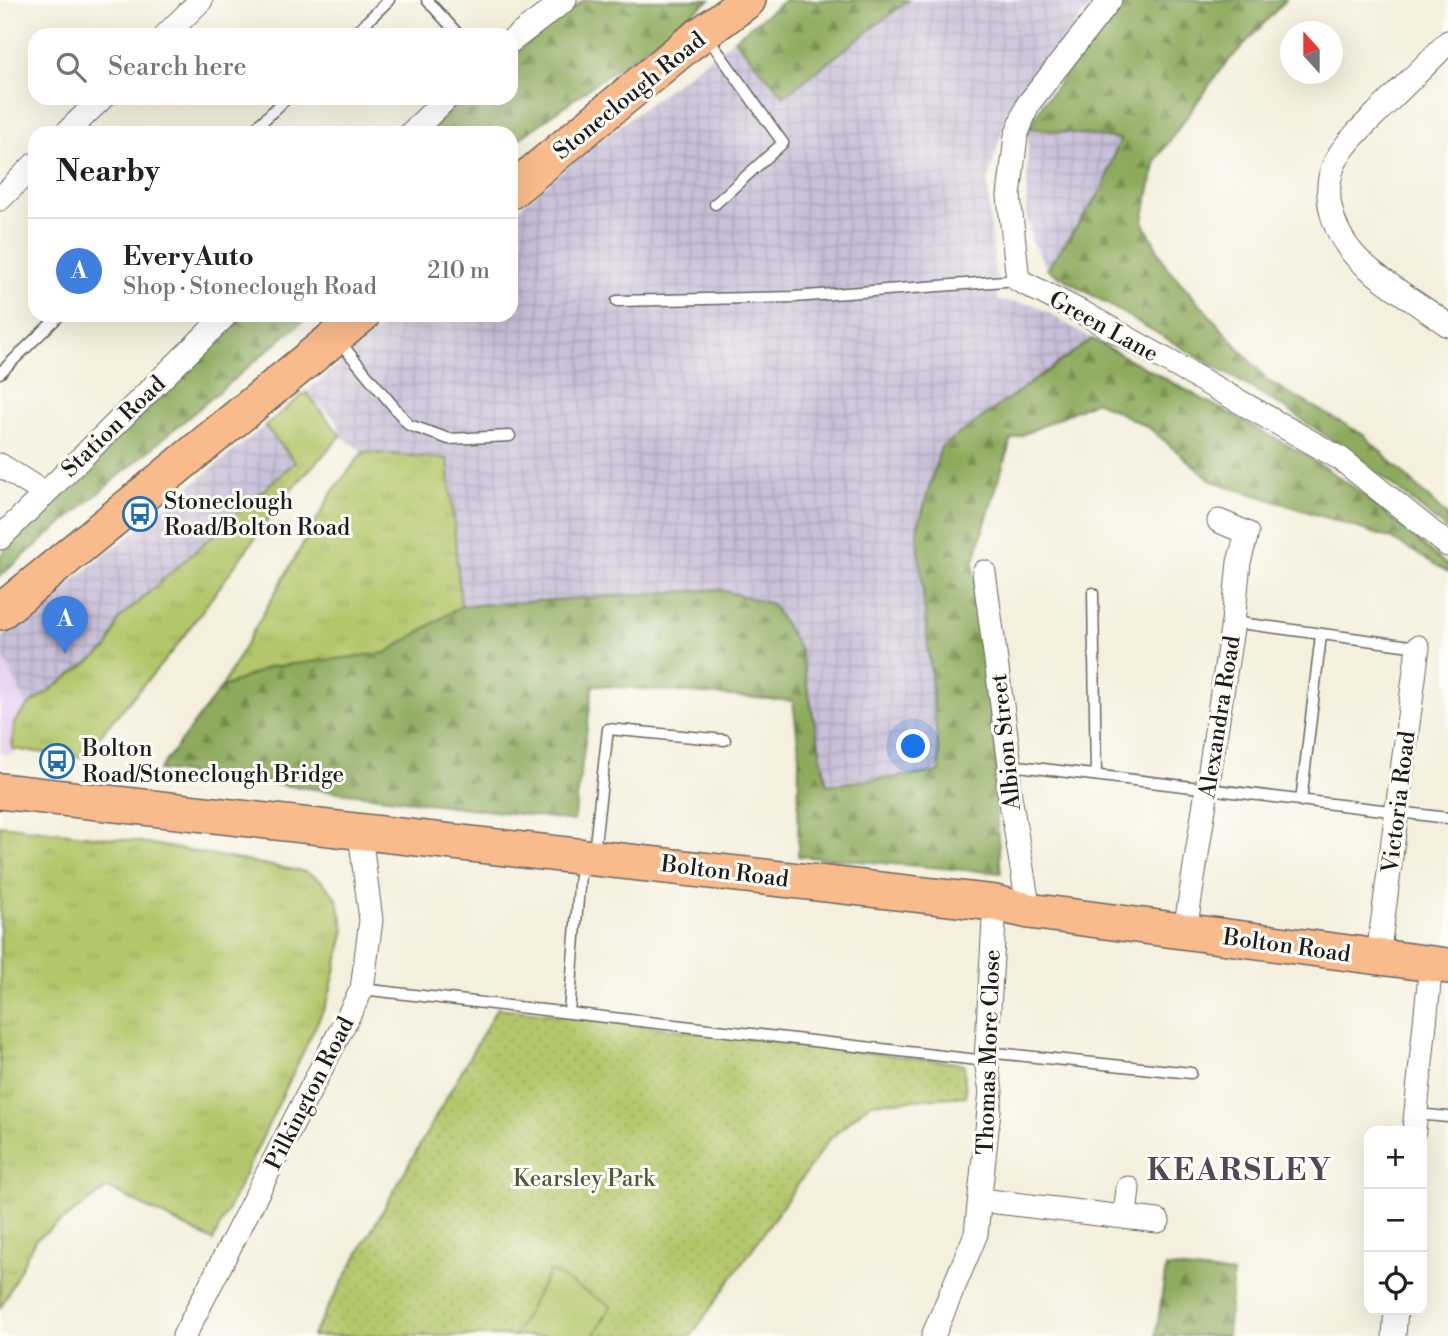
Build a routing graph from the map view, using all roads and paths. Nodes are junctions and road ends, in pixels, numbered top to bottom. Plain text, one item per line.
1 (201, 0) edge
2 (389, 0) edge
3 (428, 0) edge
4 (565, 0) edge
5 (748, 0) edge
6 (1110, 0) edge
7 (173, 28) edge
8 (360, 28) edge
9 (453, 28) edge
10 (704, 33) junction
11 (518, 36) edge
12 (1448, 42) edge
13 (95, 105) edge
14 (280, 105) edge
15 (440, 105) edge
16 (73, 126) edge
17 (257, 126) edge
18 (418, 126) edge
19 (28, 171) edge
20 (518, 185) edge
21 (0, 199) edge
22 (715, 204) dead end
23 (1018, 279) junction
24 (617, 301) dead end
25 (53, 322) edge
26 (219, 322) edge
27 (353, 322) edge
28 (1448, 325) edge
29 (335, 337) junction
30 (0, 373) edge
31 (510, 436) dead end
32 (0, 465) edge
33 (44, 494) junction
34 (1219, 521) dead end
35 (0, 538) edge
36 (1448, 545) edge
37 (985, 572) dead end
38 (1093, 593) dead end
39 (0, 612) edge
40 (1233, 622) junction
41 (1321, 635) junction
42 (1418, 647) joint
43 (725, 740) dead end
44 (1010, 765) junction
45 (1096, 775) junction
46 (1208, 789) junction
47 (0, 791) edge
48 (1301, 801) junction
49 (1396, 813) junction
50 (1448, 818) edge
51 (360, 834) junction
52 (588, 855) junction
53 (995, 903) junction
54 (1029, 911) junction
55 (1185, 931) junction
56 (1378, 957) junction
57 (1439, 965) edge
58 (362, 989) junction
59 (569, 1013) junction
60 (986, 1056) junction
61 (1191, 1073) dead end
62 (1448, 1117) edge
63 (1415, 1123) edge
64 (1128, 1188) dead end
65 (980, 1200) junction
66 (1125, 1217) junction
67 (1158, 1221) dead end
68 (1396, 1315) edge
69 (184, 1336) edge
70 (933, 1336) edge
71 (1394, 1336) edge

1 - 7 street
2 - 8 lane
3 - 9 lane
4 - 11 street
5 - 10 main road, Stoneclough Road
6 - 23 street
10 - 20 main road, Stoneclough Road
10 - 22 lane
12 - 28 street
13 - 16 street
14 - 17 lane
15 - 18 street
19 - 21 street
23 - 24 lane
23 - 36 street, Green Lane
25 - 30 lane
26 - 33 street, Station Road
27 - 29 main road
29 - 31 lane
29 - 39 main road
32 - 33 street
33 - 35 street, Station Road
34 - 40 street, Alexandra Road
37 - 44 street, Albion Street
38 - 45 lane
40 - 41 lane
40 - 46 street, Alexandra Road
41 - 42 lane
41 - 48 lane
42 - 49 street, Victoria Road
43 - 52 lane
44 - 45 lane
44 - 54 street, Albion Street
45 - 46 lane
46 - 48 lane
46 - 55 street, Alexandra Road
47 - 51 main road, Bolton Road
48 - 49 lane
49 - 50 lane
49 - 56 street, Victoria Road
51 - 52 main road, Bolton Road
51 - 58 street, Pilkington Road
52 - 53 main road, Bolton Road
52 - 59 lane
53 - 54 main road, Bolton Road
53 - 60 street, Thomas More Close
54 - 55 main road, Bolton Road
55 - 56 main road, Bolton Road
56 - 57 main road, Bolton Road
57 - 63 street
58 - 59 lane
58 - 69 street, Pilkington Road
59 - 60 lane
60 - 61 lane
60 - 65 street, Thomas More Close
62 - 63 lane
64 - 66 street
65 - 66 street
65 - 70 street, Thomas More Close
66 - 67 street
68 - 71 street

